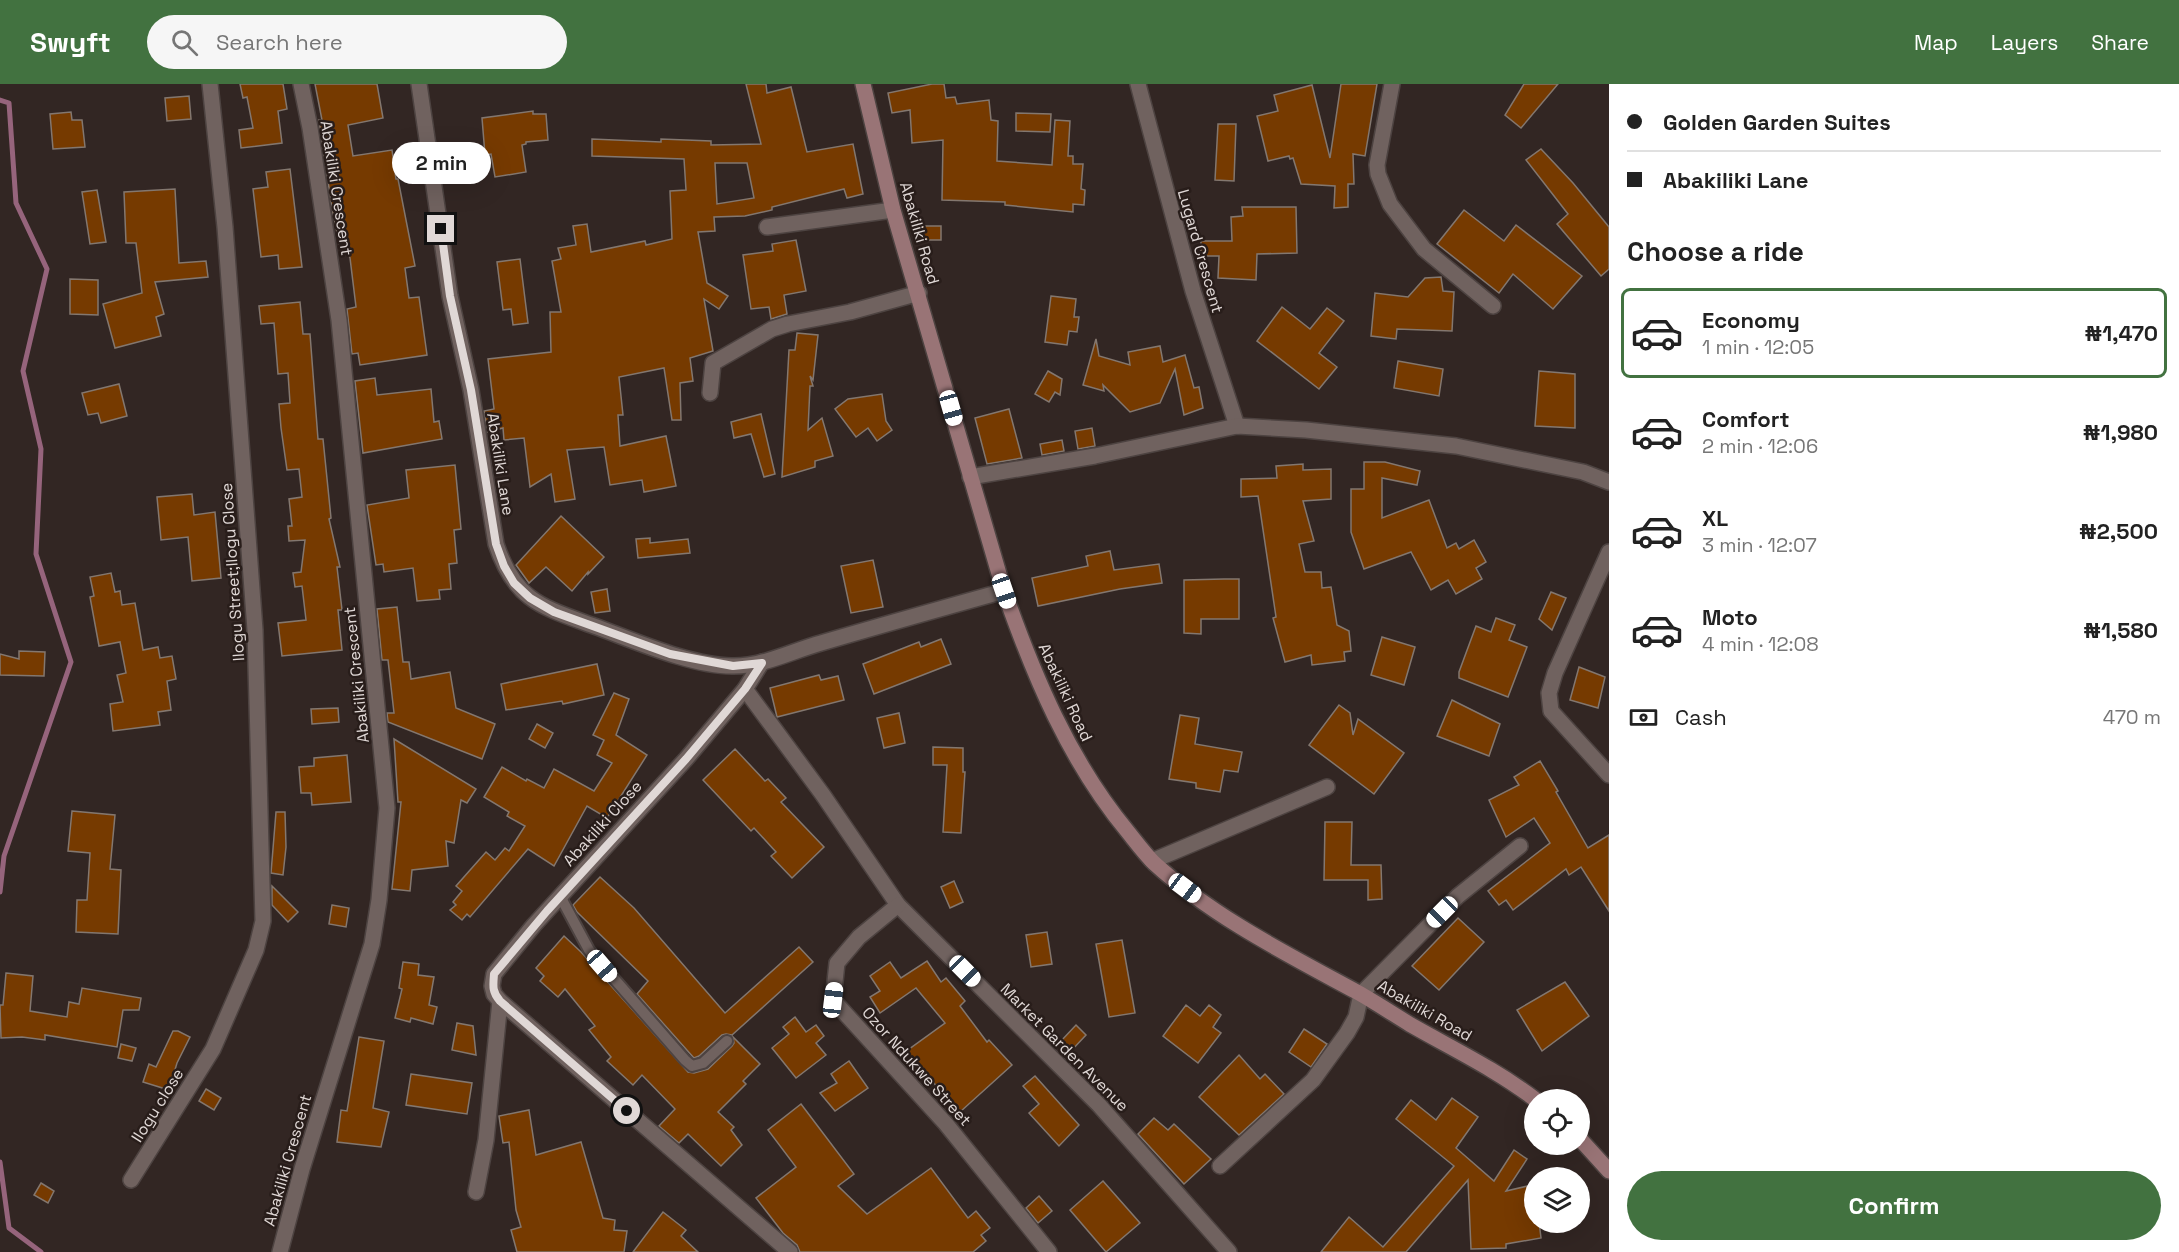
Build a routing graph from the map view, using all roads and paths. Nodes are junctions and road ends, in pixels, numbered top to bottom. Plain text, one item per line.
1 (210, 84) edge
2 (301, 84) edge
3 (419, 84) edge
4 (863, 84) edge
5 (1138, 84) edge
6 (1392, 84) edge
7 (893, 210) junction
8 (766, 227) dead end
9 (919, 293) junction
10 (1493, 306) dead end
11 (710, 393) dead end
12 (1237, 426) junction
13 (970, 477) junction
14 (1609, 482) edge
15 (1609, 552) edge
16 (1004, 591) junction
17 (762, 663) junction
18 (745, 689) junction
19 (1609, 775) edge
20 (1327, 787) dead end
21 (1520, 846) dead end
22 (1152, 861) junction
23 (560, 896) junction
24 (898, 905) junction
25 (1361, 994) junction
26 (500, 1001) junction
27 (727, 1041) dead end
28 (213, 1049) joint
29 (1524, 1092) edge
30 (1590, 1150) edge
31 (1220, 1166) dead end
32 (1609, 1171) edge
33 (131, 1180) dead end
34 (476, 1192) dead end
35 (280, 1252) edge
36 (790, 1252) edge
37 (1049, 1252) edge
38 (1229, 1252) edge

1 - 28 street, Ilogu Street;Ilogu Close
2 - 35 street, Abakiliki Crescent
3 - 17 street, Abakiliki Lane
4 - 7 main road, Abakiliki Road
5 - 12 street, Lugard Crescent
6 - 10 street
7 - 8 street
7 - 9 main road, Abakiliki Road
9 - 11 street
9 - 13 main road, Abakiliki Road
12 - 13 street
12 - 14 street
13 - 16 main road, Abakiliki Road
15 - 19 street
16 - 17 street, Abakiliki Lane
16 - 22 main road, Abakiliki Road
17 - 18 street
18 - 23 street, Abakiliki Close
18 - 24 street, Market Garden Avenue
20 - 22 street
21 - 25 street
22 - 25 main road, Abakiliki Road
23 - 26 street, Abakiliki Close
23 - 27 lane
24 - 37 street, Ozor Ndukwe Street
24 - 38 street, Market Garden Avenue
25 - 29 main road, Abakiliki Road
25 - 31 street
26 - 34 street
26 - 36 street
28 - 33 street, Ilogu close
30 - 32 main road

